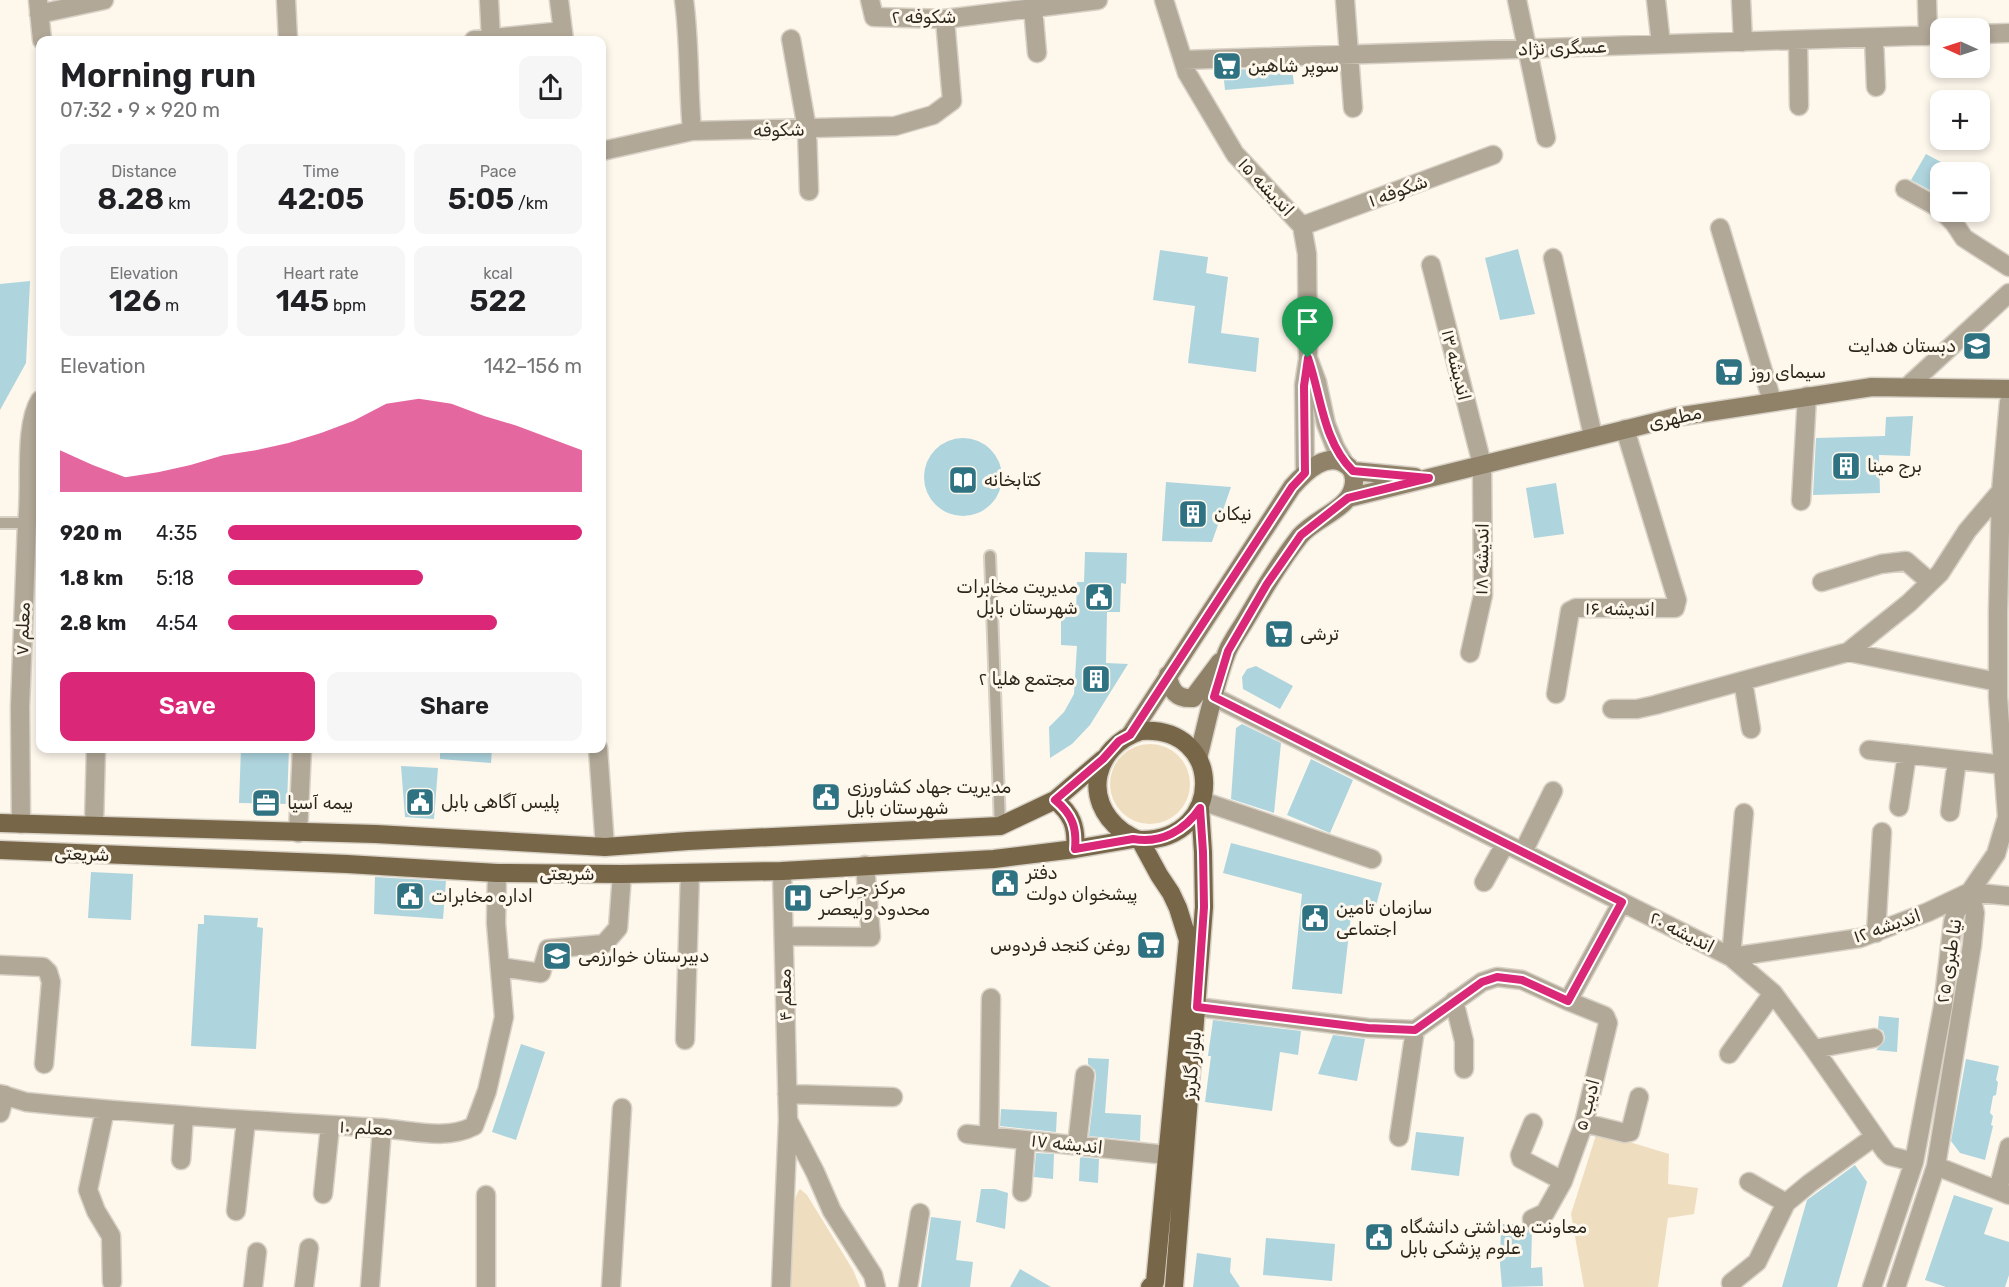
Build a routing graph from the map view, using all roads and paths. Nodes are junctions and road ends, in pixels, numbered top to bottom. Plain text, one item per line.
1 (104, 0) edge
2 (286, 0) edge
3 (489, 0) edge
4 (559, 0) edge
5 (684, 0) edge
6 (870, 0) edge
7 (1098, 0) edge
8 (1164, 0) edge
9 (1344, 0) edge
10 (1517, 0) edge
11 (1656, 0) edge
12 (1741, 0) edge
13 (1927, 0) edge
14 (38, 7) edge
15 (983, 7) edge
16 (1033, 8) junction
17 (1930, 18) edge
18 (945, 19) junction
19 (2009, 33) edge
20 (1990, 34) edge
21 (42, 36) edge
22 (288, 36) edge
23 (484, 36) edge
24 (563, 36) edge
25 (1930, 36) edge
26 (1874, 38) junction
27 (791, 39) dead end
28 (1798, 40) junction
29 (1743, 42) junction
30 (1661, 44) junction
31 (1527, 49) junction
32 (1036, 53) dead end
33 (1349, 54) junction
34 (1183, 60) junction
35 (1876, 87) dead end
36 (1799, 106) dead end
37 (1353, 108) dead end
38 (807, 129) junction
39 (692, 131) junction
40 (1546, 138) dead end
41 (606, 150) edge
42 (1493, 155) dead end
43 (1905, 189) dead end
44 (809, 191) dead end
45 (1930, 203) edge
46 (1953, 222) edge
47 (1302, 226) junction
48 (1720, 228) dead end
49 (1553, 258) dead end
50 (1431, 265) dead end
51 (2009, 267) edge
52 (2009, 294) edge
53 (1308, 358) junction
54 (1907, 387) junction
55 (2009, 389) edge
56 (1807, 396) junction
57 (1772, 401) junction
58 (2009, 402) edge
59 (36, 407) edge
60 (1625, 429) junction
61 (1593, 436) junction
62 (1482, 464) junction
63 (1349, 467) junction
64 (1305, 473) junction
65 (1429, 478) junction
66 (2001, 491) junction
67 (1348, 498) junction
68 (1801, 501) dead end
69 (0, 523) edge
70 (27, 523) junction
71 (990, 556) dead end
72 (1822, 582) dead end
73 (1930, 582) junction
74 (2003, 591) edge
75 (1228, 651) junction
76 (1470, 652) dead end
77 (1848, 652) junction
78 (1168, 675) junction
79 (1743, 681) junction
80 (1998, 682) junction
81 (1556, 694) dead end
82 (1214, 697) junction
83 (1612, 709) dead end
84 (2004, 717) edge
85 (1751, 729) dead end
86 (1130, 735) junction
87 (1869, 750) dead end
88 (96, 753) edge
89 (302, 753) edge
90 (598, 753) edge
91 (1907, 754) junction
92 (1198, 758) junction
93 (1103, 759) junction
94 (1957, 760) junction
95 (2004, 765) junction
96 (1553, 791) dead end
97 (1055, 800) junction
98 (1201, 804) junction
99 (1899, 807) dead end
100 (1950, 812) dead end
101 (1743, 813) dead end
102 (0, 823) edge
103 (21, 824) junction
104 (94, 825) junction
105 (999, 826) junction
106 (1882, 832) dead end
107 (298, 833) junction
108 (376, 834) junction
109 (1137, 839) junction
110 (1506, 844) junction
111 (605, 847) junction
112 (1075, 849) junction
113 (0, 850) edge
114 (1523, 852) junction
115 (1372, 859) dead end
116 (374, 865) junction
117 (865, 866) junction
118 (782, 871) junction
119 (497, 873) junction
120 (690, 873) junction
121 (622, 874) junction
122 (1484, 882) dead end
123 (1970, 892) junction
124 (2009, 896) edge
125 (1622, 902) junction
126 (1876, 933) junction
127 (784, 936) junction
128 (1731, 957) junction
129 (0, 965) edge
130 (500, 967) junction
131 (1773, 993) junction
132 (991, 998) dead end
133 (1454, 1001) junction
134 (1568, 1001) junction
135 (1197, 1007) junction
136 (1415, 1030) junction
137 (1874, 1038) dead end
138 (685, 1040) dead end
139 (1814, 1049) junction
140 (1730, 1054) dead end
141 (44, 1065) dead end
142 (1464, 1069) dead end
143 (1085, 1075) dead end
144 (2, 1094) edge
145 (787, 1094) junction
146 (893, 1097) dead end
147 (1639, 1097) dead end
148 (622, 1108) dead end
149 (105, 1110) junction
150 (0, 1113) edge
151 (184, 1116) junction
152 (246, 1120) junction
153 (788, 1120) junction
154 (1533, 1123) dead end
155 (1584, 1123) junction
156 (330, 1126) junction
157 (382, 1128) junction
158 (967, 1134) dead end
159 (989, 1136) junction
160 (1399, 1137) dead end
161 (1874, 1137) junction
162 (1026, 1140) junction
163 (1077, 1145) junction
164 (2009, 1147) edge
165 (1167, 1155) junction
166 (181, 1160) dead end
167 (1914, 1162) junction
168 (1936, 1167) junction
169 (1563, 1180) junction
170 (1749, 1182) dead end
171 (1022, 1192) dead end
172 (2003, 1193) edge
173 (323, 1194) dead end
174 (486, 1195) dead end
175 (1786, 1203) junction
176 (236, 1211) dead end
177 (920, 1213) dead end
178 (1532, 1219) dead end
179 (309, 1248) dead end
180 (257, 1252) dead end
181 (112, 1281) dead end
182 (1731, 1283) dead end
183 (1880, 1284) edge
184 (253, 1287) edge
185 (304, 1287) edge
186 (370, 1287) edge
187 (486, 1287) edge
188 (610, 1287) edge
189 (781, 1287) edge
190 (876, 1287) edge
191 (908, 1287) edge
192 (1150, 1287) edge
193 (1174, 1287) edge
194 (1896, 1287) edge

1 - 14 street
2 - 22 street
3 - 23 street
4 - 24 street
5 - 39 street
6 - 18 street, شکوفه ۲
7 - 16 street, شکوفه ۲
8 - 34 street, اندیشه ۱۵
9 - 33 street
10 - 31 street
11 - 30 street
12 - 29 street
13 - 17 street
14 - 21 street
15 - 16 street, شکوفه ۲
15 - 18 street, شکوفه ۲
16 - 32 street
18 - 38 street, شکوفه
19 - 20 street
25 - 26 street, عسگری نژاد
26 - 28 street, عسگری نژاد
26 - 35 street
27 - 38 street
28 - 29 street, عسگری نژاد
28 - 36 street
29 - 30 street, عسگری نژاد
30 - 31 street, عسگری نژاد
31 - 33 street, عسگری نژاد
31 - 40 street
33 - 34 street, عسگری نژاد
33 - 37 street
34 - 47 street, اندیشه ۱۵
38 - 39 street, شکوفه
38 - 44 street
39 - 41 street, شکوفه
42 - 47 street, شکوفه ۱
43 - 45 street
46 - 51 street
47 - 53 street, اندیشه ۱۵
48 - 57 street
49 - 61 street
50 - 62 street, اندیشه ١٣
52 - 54 street
53 - 63 street, اندیشه ۱۵
53 - 64 street
54 - 55 main road, مطهری
54 - 56 main road, مطهری
56 - 57 main road, مطهری
56 - 68 street
57 - 60 main road, مطهری
58 - 66 street
59 - 70 street, معلم ۷
60 - 61 main road, مطهری
60 - 81 street, اندیشه ۱۶
61 - 62 main road, مطهری
62 - 65 main road, مطهری
62 - 76 street, اندیشه ۱۸
63 - 64 main road
63 - 65 main road
63 - 67 main road
64 - 78 main road
65 - 67 main road, مطهری
66 - 73 street
66 - 74 street
67 - 75 main road
69 - 70 lane
70 - 103 street, معلم ۷
71 - 105 lane
72 - 73 street
73 - 77 street
74 - 80 street
75 - 78 main road
75 - 82 main road
77 - 79 street
77 - 80 street
78 - 86 main road
79 - 83 street
79 - 85 street
80 - 84 street
82 - 92 main road
82 - 110 street, اندیشه ۲۰
84 - 95 street
86 - 92 main road
86 - 93 main road
87 - 91 street
88 - 104 street
89 - 107 street
90 - 111 street
91 - 94 street
91 - 99 street
92 - 98 main road
93 - 97 main road, شریعتی
93 - 109 main road
94 - 95 street
94 - 100 street
95 - 123 street
96 - 114 street
97 - 105 main road, شریعتی
97 - 112 main road
98 - 109 main road
98 - 115 street
98 - 135 main road, بلوار گلریز
101 - 128 street
102 - 103 main road, شریعتی
103 - 104 main road, شریعتی
104 - 107 main road, شریعتی
105 - 111 main road, شریعتی
106 - 126 street
107 - 108 main road, شریعتی
108 - 111 main road, شریعتی
108 - 116 main road
109 - 112 main road, شریعتی
109 - 165 main road, بلوار گلریز
110 - 114 street, اندیشه ۲۰
110 - 122 street
112 - 117 main road, شریعتی
113 - 116 main road, شریعتی
114 - 125 street, اندیشه ۲۰
116 - 119 main road, شریعتی
117 - 118 main road, شریعتی
117 - 127 street
118 - 120 main road, شریعتی
118 - 127 street, معلم ۴
119 - 121 main road, شریعتی
119 - 130 street, معلم ۱۰
120 - 121 main road, شریعتی
120 - 138 street
121 - 130 street
123 - 124 street
123 - 126 street, اندیشه ۱۲
123 - 167 street, نیا طبری ۲۵
123 - 168 street, نیا طبری ۲۵
125 - 128 street, اندیشه ۲۰
125 - 134 street
126 - 128 street, اندیشه ۱۲
127 - 145 street, معلم ۴
128 - 131 street, اندیشه ۲۰
129 - 141 street
130 - 157 street, معلم ۱۰
131 - 139 street, اندیشه ۲۰
131 - 140 street
132 - 159 street
133 - 134 street
133 - 136 street
133 - 142 street
134 - 155 street, ادیب ۵
135 - 136 street
135 - 193 main road, بلوار گلریز
136 - 160 street
137 - 139 street
139 - 161 street, اندیشه ۲۰
143 - 163 street
144 - 149 street, معلم ۱۰
144 - 150 street
145 - 146 street
145 - 153 street, معلم ۴
147 - 155 street
148 - 188 street
149 - 151 street, معلم ۱۰
149 - 181 street
151 - 152 street, معلم ۱۰
151 - 166 street
152 - 156 street, معلم ۱۰
152 - 176 street
153 - 189 street, معلم ۴
153 - 190 street
154 - 169 street
155 - 169 street, ادیب ۵
156 - 157 street, معلم ۱۰
156 - 173 street
157 - 186 street
158 - 159 street, اندیشه ۱۷
159 - 162 street, اندیشه ۱۷
161 - 167 street, اندیشه ۲۰
161 - 175 street
162 - 163 street, اندیشه ۱۷
162 - 171 street
163 - 165 street, اندیشه ۱۷
164 - 172 street
165 - 192 main road, بلوار گلریز
167 - 183 street, نیا طبری ۲۵
168 - 172 street
168 - 194 street, نیا طبری ۲۵
169 - 178 street, ادیب ۵
170 - 175 street
174 - 187 street
175 - 182 street
177 - 191 street
179 - 185 street
180 - 184 street

